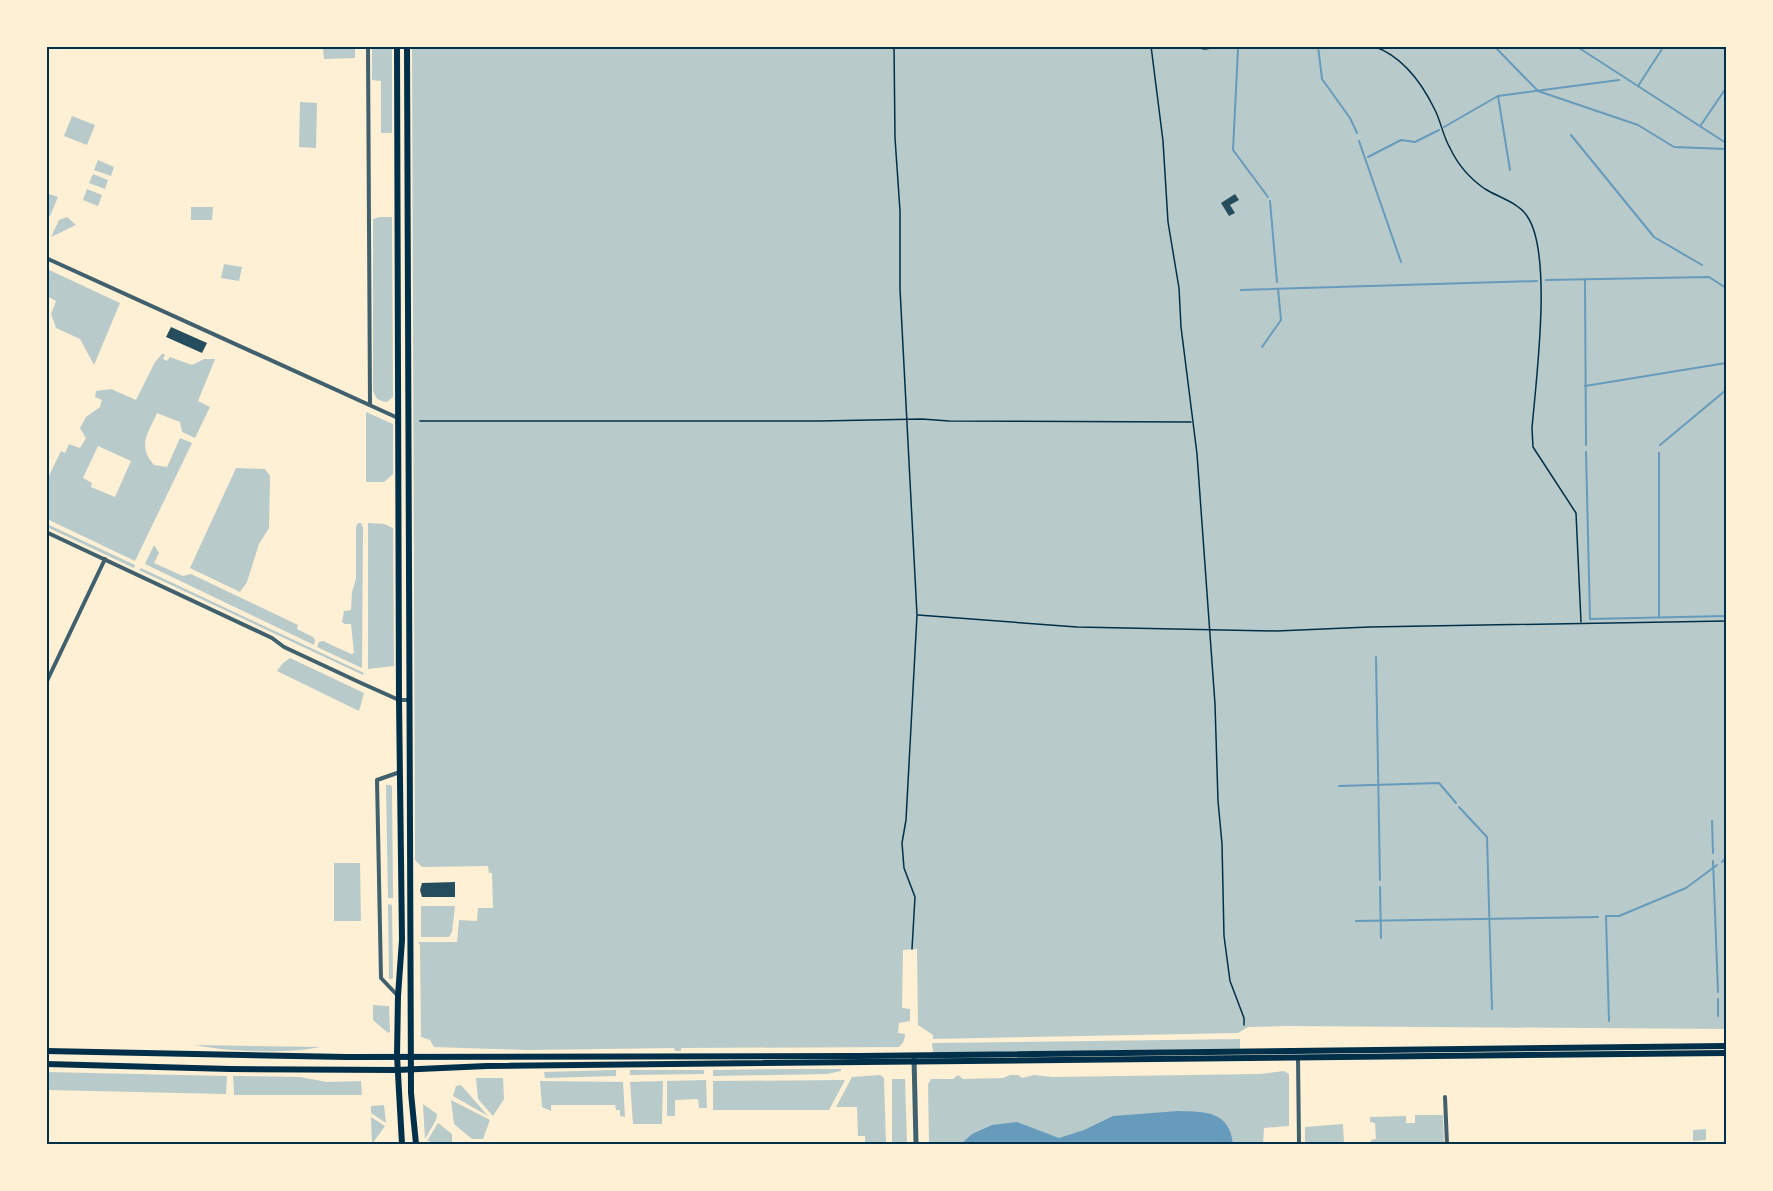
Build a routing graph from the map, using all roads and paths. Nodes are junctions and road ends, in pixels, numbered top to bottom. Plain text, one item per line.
1 (368, 46) edge
2 (397, 46) edge
3 (407, 46) edge
4 (894, 46) edge
5 (1151, 46) edge
6 (1187, 46) edge
7 (1224, 46) edge
8 (1372, 46) edge
9 (46, 258) edge
10 (370, 405) junction
11 (399, 419) junction
12 (907, 419) junction
13 (420, 421) dead end
14 (1192, 422) junction
15 (46, 532) edge
16 (105, 559) junction
17 (917, 615) junction
18 (1726, 621) edge
19 (1581, 623) junction
20 (1208, 630) junction
21 (46, 683) edge
22 (399, 700) junction
23 (410, 700) junction
24 (401, 772) junction
25 (912, 949) dead end
26 (398, 996) junction
27 (1244, 1025) dead end
28 (1726, 1046) edge
29 (46, 1052) edge
30 (1726, 1053) edge
31 (1298, 1054) junction
32 (397, 1056) junction
33 (411, 1056) junction
34 (914, 1059) junction
35 (46, 1064) edge
36 (411, 1069) junction
37 (397, 1070) junction
38 (1445, 1097) dead end
39 (401, 1143) edge
40 (416, 1144) edge
41 (916, 1144) edge
42 (1299, 1144) edge
43 (1447, 1144) edge

1 - 10 street
2 - 11 main road
3 - 23 main road
4 - 12 path
5 - 14 path
6 - 7 path
8 - 19 path
9 - 10 street
10 - 11 street
11 - 22 main road
12 - 13 path
12 - 14 path
12 - 17 path
14 - 20 path
15 - 16 street
16 - 21 street
16 - 22 street
17 - 20 path
17 - 25 path
18 - 19 path
19 - 20 path
20 - 27 path
22 - 23 street
22 - 24 main road
23 - 33 main road
24 - 26 main road
24 - 26 street
26 - 32 main road
28 - 31 main road
29 - 32 main road
30 - 31 main road
31 - 34 main road
31 - 42 street
32 - 33 main road
32 - 37 main road
33 - 34 main road
33 - 36 main road
34 - 36 main road
34 - 41 street
35 - 37 main road
36 - 37 main road
36 - 40 main road
37 - 39 main road
38 - 43 street

